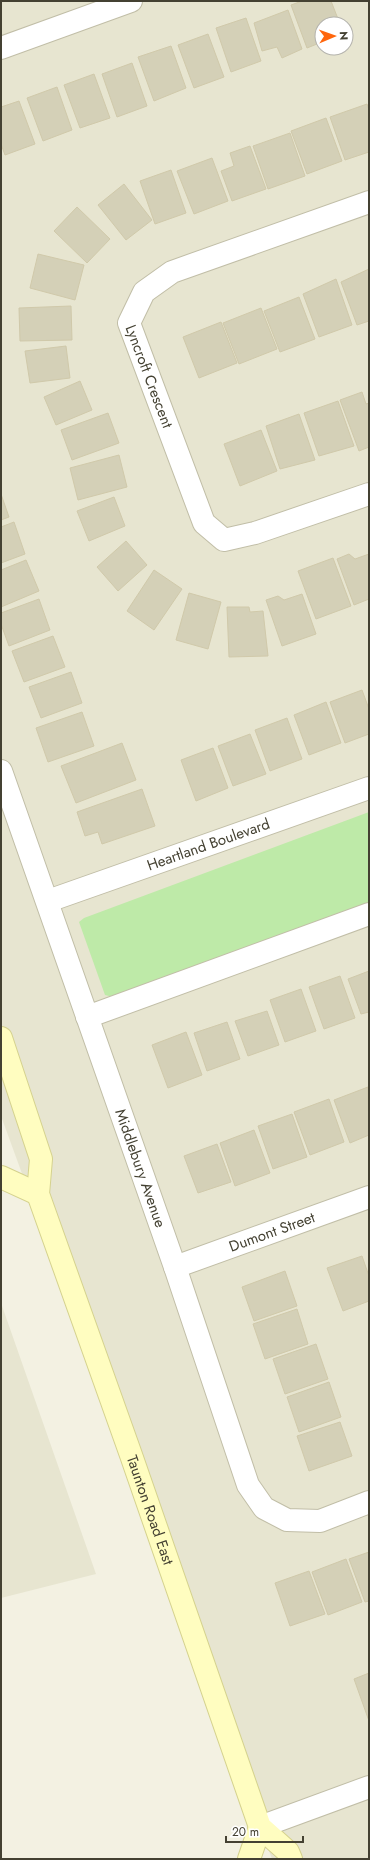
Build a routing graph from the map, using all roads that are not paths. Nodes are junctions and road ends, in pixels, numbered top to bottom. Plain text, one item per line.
1 (131, 1) edge
2 (1, 48) edge
3 (369, 202) edge
4 (369, 494) edge
5 (1, 771) edge
6 (369, 788) edge
7 (48, 901) junction
8 (369, 914) edge
9 (87, 1017) junction
10 (1, 1038) edge
11 (1, 1177) edge
12 (38, 1194) junction
13 (369, 1197) edge
14 (175, 1267) junction
15 (369, 1502) edge
16 (369, 1786) edge
17 (260, 1827) junction
18 (249, 1859) edge
19 (291, 1859) edge

1 - 2 street
3 - 4 street, Lyncroft Crescent
5 - 7 street, Middlebury Avenue
6 - 7 street, Heartland Boulevard
7 - 9 street, Middlebury Avenue
8 - 9 street
9 - 14 street, Middlebury Avenue
10 - 12 main road, Taunton Road East
11 - 12 main road
12 - 17 main road, Taunton Road East
13 - 14 street, Dumont Street
14 - 15 street, Middlebury Avenue
16 - 17 street
17 - 18 main road
17 - 19 main road, Taunton Road East

